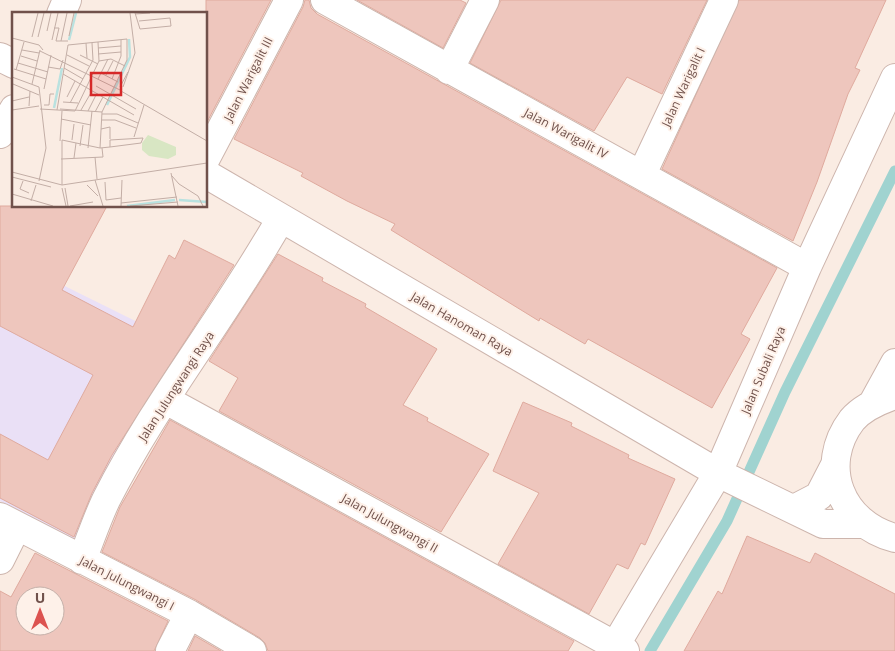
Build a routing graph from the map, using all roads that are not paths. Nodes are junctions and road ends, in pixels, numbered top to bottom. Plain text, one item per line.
1 (67, 0) edge
2 (289, 0) edge
3 (325, 0) edge
4 (484, 0) edge
5 (724, 0) edge
6 (62, 12) edge
7 (0, 57) edge
8 (12, 63) edge
9 (449, 70) junction
10 (895, 78) edge
11 (12, 112) edge
12 (0, 134) edge
13 (208, 154) edge
14 (642, 174) junction
15 (208, 175) edge
16 (281, 218) junction
17 (807, 267) junction
18 (895, 363) edge
19 (884, 399) edge
20 (166, 400) junction
21 (835, 465) junction
22 (738, 482) junction
23 (794, 509) junction
24 (8, 521) edge
25 (863, 524) junction
26 (895, 538) edge
27 (0, 560) edge
28 (82, 560) junction
29 (189, 614) junction
30 (617, 649) edge
31 (170, 651) edge
32 (252, 651) edge

1 - 6 street
2 - 13 street, Jalan Warigalit III
3 - 9 street, Jalan Warigalit IV
4 - 9 street
5 - 14 street, Jalan Warigalit I
7 - 8 street
9 - 14 street, Jalan Warigalit IV
10 - 17 street, Jalan Subali Raya
11 - 12 street
14 - 17 street, Jalan Warigalit IV
15 - 16 street, Jalan Hanoman Raya
16 - 20 street, Jalan Julungwangi Raya
16 - 22 street, Jalan Hanoman Raya
17 - 22 street, Jalan Subali Raya
18 - 19 street
19 - 21 street
20 - 28 street, Jalan Julungwangi Raya
20 - 30 street, Jalan Julungwangi II
21 - 23 street
21 - 25 street
22 - 23 street, Jalan Hanoman Raya
22 - 30 street, Jalan Subali Raya
23 - 25 street, Jalan Hanoman Raya
24 - 27 street
24 - 28 street, Jalan Julungwangi I
25 - 26 street
28 - 29 street, Jalan Julungwangi I
29 - 31 street
29 - 32 street, Jalan Julungwangi I

